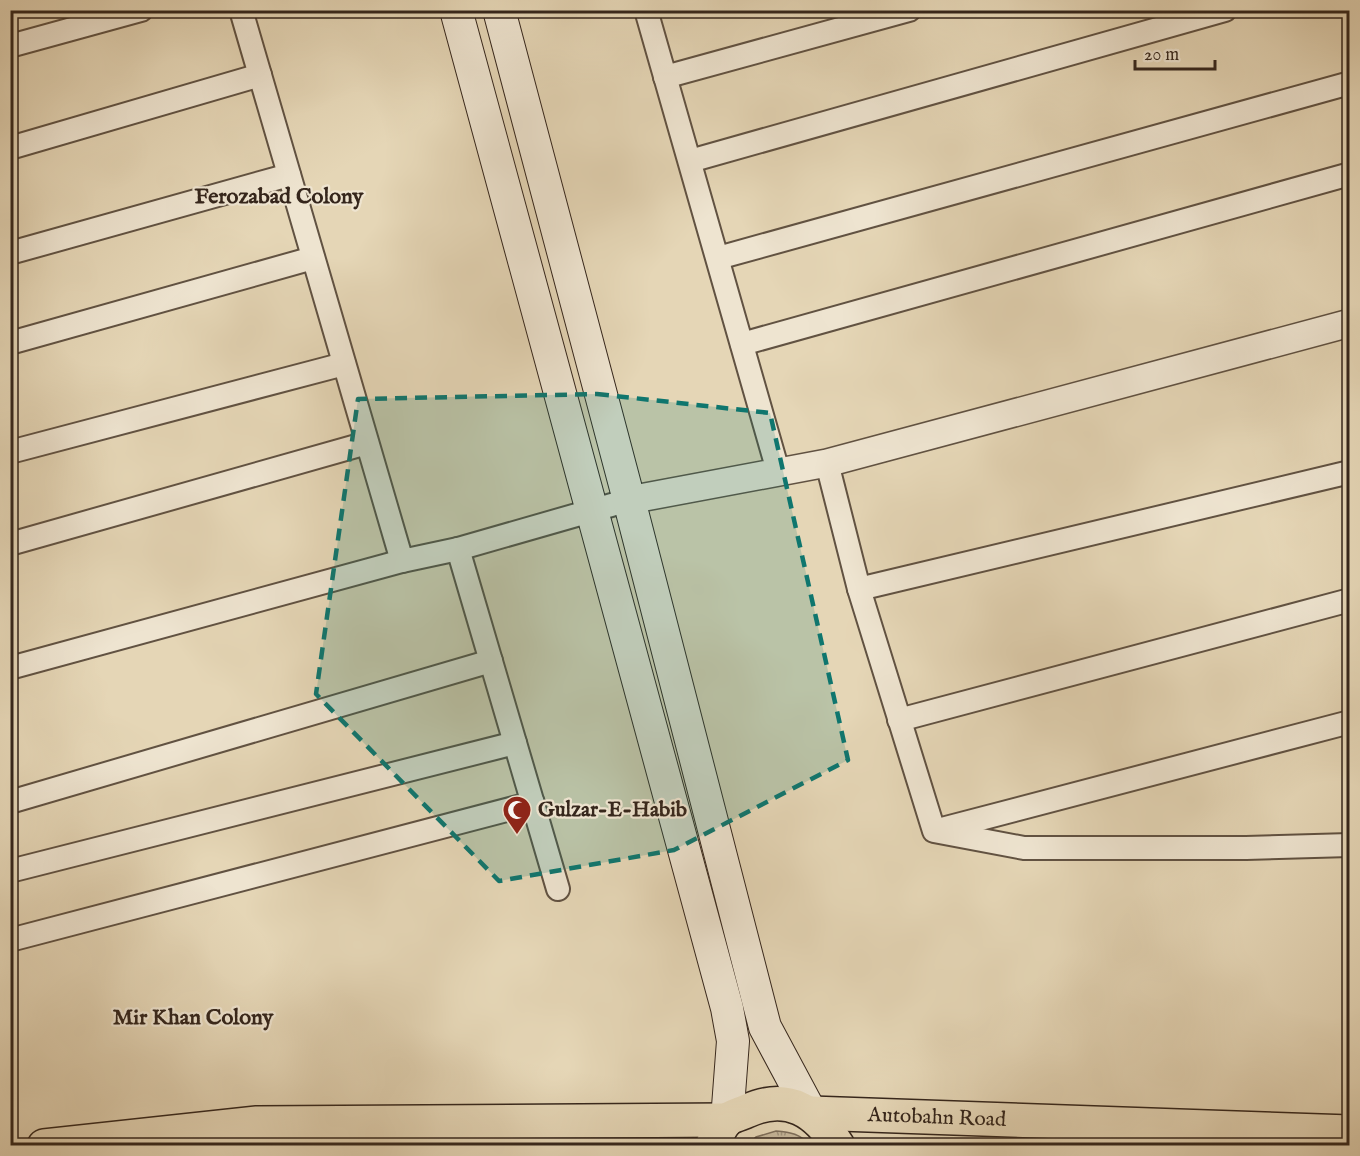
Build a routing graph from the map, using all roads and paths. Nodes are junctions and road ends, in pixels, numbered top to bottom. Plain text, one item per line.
1 (141, 10) edge
2 (241, 10) edge
3 (456, 10) edge
4 (499, 10) edge
5 (646, 10) edge
6 (909, 10) edge
7 (1225, 10) edge
8 (10, 46) edge
9 (260, 75) junction
10 (665, 76) junction
11 (1350, 83) edge
12 (10, 147) edge
13 (690, 161) junction
14 (1350, 174) edge
15 (289, 175) junction
16 (10, 253) edge
17 (313, 258) junction
18 (718, 258) junction
19 (1350, 323) edge
20 (10, 343) edge
21 (742, 344) junction
22 (344, 364) junction
23 (367, 443) junction
24 (10, 452) edge
25 (827, 463) junction
26 (777, 471) junction
27 (1350, 472) edge
28 (629, 500) junction
29 (593, 510) junction
30 (10, 544) edge
31 (458, 549) junction
32 (402, 561) junction
33 (859, 589) junction
34 (1350, 600) edge
35 (491, 661) junction
36 (10, 668) edge
37 (899, 720) junction
38 (1350, 722) edge
39 (515, 743) junction
40 (10, 802) edge
41 (533, 803) junction
42 (934, 831) junction
43 (1350, 845) edge
44 (10, 871) edge
45 (558, 889) dead end
46 (10, 940) edge
47 (811, 1113) junction
48 (1350, 1132) edge
49 (720, 1133) edge
50 (257, 1134) edge
51 (44, 1146) edge
52 (838, 1146) edge

1 - 8 street
2 - 9 street
3 - 29 main road
4 - 28 main road
5 - 10 street
6 - 10 street
7 - 13 street
9 - 12 street
9 - 15 street
10 - 13 street
11 - 18 street
13 - 18 street
14 - 21 street
15 - 16 street
15 - 17 street
17 - 20 street
17 - 22 street
18 - 21 street
19 - 25 street
21 - 26 street
22 - 23 street
22 - 24 street
23 - 30 street
23 - 32 street
25 - 26 street
25 - 33 street
26 - 28 street
27 - 33 street
28 - 29 street
28 - 47 main road
29 - 31 street
29 - 49 main road
31 - 32 street
31 - 35 street
32 - 36 street
33 - 37 street
34 - 37 street
35 - 39 street
35 - 40 street
37 - 42 street
38 - 42 street
39 - 41 street
39 - 44 street
41 - 45 street
41 - 46 street
42 - 43 street
47 - 48 highway, Autobahn Road
47 - 49 highway, Autobahn Road
47 - 52 highway
49 - 50 highway
50 - 51 highway

